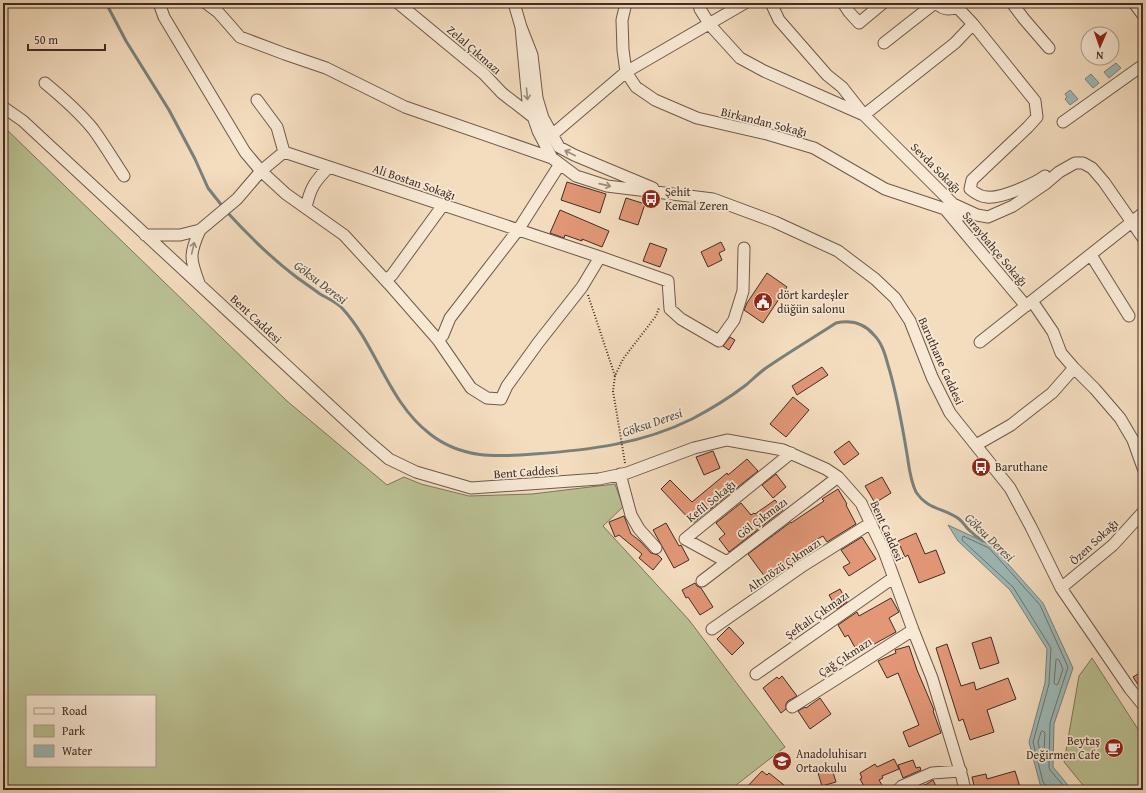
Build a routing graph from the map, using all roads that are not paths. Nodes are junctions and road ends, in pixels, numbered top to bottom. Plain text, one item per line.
1 (159, 3) edge
2 (206, 3) edge
3 (398, 3) edge
4 (514, 3) edge
5 (626, 3) edge
6 (699, 3) edge
7 (746, 3) edge
8 (771, 3) edge
9 (843, 3) edge
10 (883, 3) edge
11 (935, 3) edge
12 (1012, 3) edge
13 (1134, 3) edge
14 (959, 5) edge
15 (1143, 15) edge
16 (710, 24) junction
17 (973, 24) junction
18 (521, 27) junction
19 (884, 42) dead end
20 (1049, 48) dead end
21 (1143, 65) edge
22 (626, 72) junction
23 (45, 84) dead end
24 (257, 100) dead end
25 (3, 107) edge
26 (864, 116) junction
27 (533, 118) junction
28 (1063, 122) dead end
29 (552, 135) junction
30 (284, 152) junction
31 (556, 161) junction
32 (1074, 164) junction
33 (329, 167) junction
34 (261, 171) junction
35 (124, 176) dead end
36 (670, 194) junction
37 (443, 205) junction
38 (306, 208) junction
39 (944, 209) junction
40 (1143, 214) edge
41 (988, 217) junction
42 (1132, 222) junction
43 (200, 230) junction
44 (518, 230) junction
45 (145, 235) junction
46 (1143, 238) edge
47 (744, 248) dead end
48 (1091, 255) junction
49 (600, 257) junction
50 (386, 280) junction
51 (200, 286) junction
52 (1029, 304) junction
53 (1129, 316) dead end
54 (438, 340) junction
55 (980, 342) dead end
56 (1074, 368) junction
57 (976, 445) junction
58 (791, 453) junction
59 (1143, 468) edge
60 (624, 474) junction
61 (838, 477) junction
62 (1143, 512) edge
63 (870, 523) junction
64 (656, 548) dead end
65 (727, 562) junction
66 (893, 578) junction
67 (702, 581) dead end
68 (1061, 588) junction
69 (712, 629) dead end
70 (913, 630) junction
71 (756, 674) dead end
72 (1143, 705) edge
73 (792, 707) dead end
74 (960, 771) junction
75 (898, 790) edge
76 (965, 790) edge

1 - 34 street
2 - 31 street
3 - 27 street, Zelal Çıkmazı
4 - 18 street
5 - 22 street, Birkandan Sokağı
6 - 16 street
7 - 16 street
8 - 26 street, Sevda Sokaḡı
9 - 10 street
11 - 14 street
11 - 19 street
12 - 20 street
13 - 15 street
14 - 17 street
16 - 22 street
16 - 26 street
17 - 26 street
17 - 32 street
18 -> 27 street
18 - 29 street
21 - 28 street
22 - 29 street
22 - 39 street, Birkandan Sokağı
23 - 35 street
24 - 30 street
25 - 45 street, Bent Caddesi
26 - 41 street, Sevda Sokaḡı
27 - 31 street
36 -> 29 street
30 - 33 street, Ali Bostan Sokağı
30 - 34 street
31 -> 36 street
31 - 44 street
32 - 41 street
32 - 42 street
33 - 37 street, Ali Bostan Sokağı
33 - 38 street
34 - 38 street
34 - 43 street
36 - 57 street, Baruthane Caddesi
37 - 44 street, Ali Bostan Sokağı
37 - 50 street
38 - 50 street
39 - 41 street, Birkandan Sokağı
39 - 52 street, Saraybahçe Sokağı
40 - 42 street
42 - 46 street
42 - 48 street
43 - 45 street
51 -> 43 street
44 - 49 street, Ali Bostan Sokağı
44 - 54 street
45 - 51 street, Bent Caddesi
47 - 49 street, Ali Bostan Sokağı
48 - 52 street
48 - 53 street
49 - 54 street
50 - 54 street
51 - 60 street, Bent Caddesi
52 - 55 street
52 - 56 street, Saraybahçe Sokağı
56 - 57 street
56 - 59 street, Saraybahçe Sokağı
57 - 68 street, Baruthane Caddesi
58 - 60 street, Bent Caddesi
58 - 61 street, Bent Caddesi
58 - 65 street, Kefil Sokağı
60 - 64 street
61 - 63 street, Bent Caddesi
61 - 65 street, Göl Çıkmazı
62 - 68 street, Özen Sokağı
63 - 66 street, Bent Caddesi
63 - 69 street, Altınözü Çıkmazı
65 - 67 street, Göl Çıkmazı
66 - 70 street, Bent Caddesi
66 - 71 street, Şeftali Çıkmazı
68 - 72 street, Baruthane Caddesi
70 - 73 street, Çağ Çıkmazı
70 - 74 street, Bent Caddesi
74 - 75 street
74 - 76 street, Bent Caddesi

